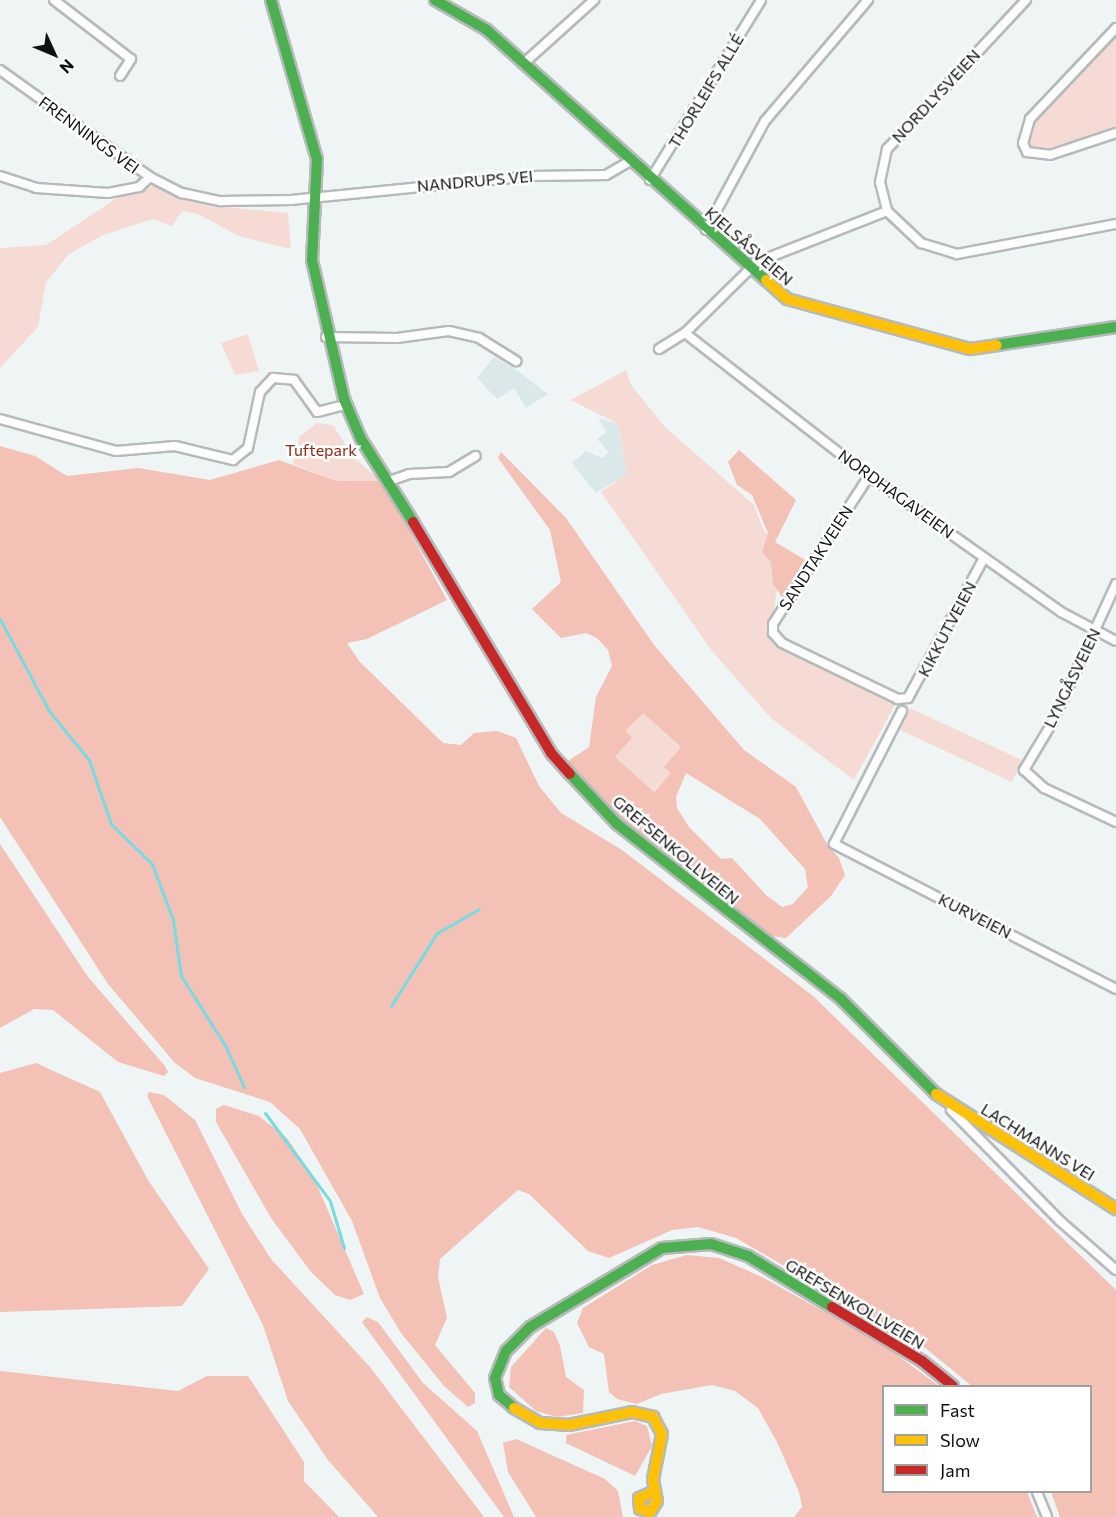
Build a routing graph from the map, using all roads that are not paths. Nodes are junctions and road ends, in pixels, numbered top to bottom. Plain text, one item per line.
1 (54, 0) edge
2 (272, 0) edge
3 (440, 0) edge
4 (594, 0) edge
5 (761, 0) edge
6 (868, 0) edge
7 (1026, 0) edge
8 (1116, 28) edge
9 (523, 64) junction
10 (0, 70) edge
11 (120, 76) dead end
12 (1116, 133) edge
13 (630, 161) junction
14 (0, 176) edge
15 (150, 177) junction
16 (650, 180) junction
17 (316, 197) junction
18 (887, 211) junction
19 (1116, 224) edge
20 (706, 230) junction
21 (748, 269) junction
22 (1116, 327) edge
23 (685, 333) junction
24 (326, 337) junction
25 (659, 349) dead end
26 (516, 361) dead end
27 (346, 405) junction
28 (0, 419) edge
29 (476, 456) dead end
30 (869, 477) junction
31 (389, 481) junction
32 (984, 558) junction
33 (1116, 584) edge
34 (1095, 634) junction
35 (1116, 641) edge
36 (908, 698) joint
37 (902, 711) dead end
38 (1116, 822) edge
39 (1116, 989) edge
40 (944, 1102) joint
41 (972, 1124) junction
42 (1116, 1209) edge
43 (1116, 1270) edge
44 (952, 1385) edge
45 (653, 1492) junction
46 (1038, 1493) edge
47 (1047, 1517) edge

1 - 11 street
2 - 17 street, GREFSENKOLLVEIEN
3 - 9 street, KJELSÅSVEIEN
4 - 9 street
5 - 16 street, THORLEIFS ALLÉ
6 - 20 street
7 - 18 street, NORDLYSVEIEN
8 - 12 street
9 - 13 street, KJELSÅSVEIEN
10 - 15 street, FRENNINGS VEI
13 - 16 street, KJELSÅSVEIEN
13 - 17 street, NANDRUPS VEI
14 - 15 street, FRENNINGS VEI
15 - 17 street, FRENNINGS VEI
16 - 20 street, KJELSÅSVEIEN
17 - 24 street, GREFSENKOLLVEIEN
18 - 19 street
18 - 21 street
20 - 21 street, KJELSÅSVEIEN
21 - 22 street, KJELSÅSVEIEN
21 - 23 street
23 - 25 street
23 - 30 street, NORDHAGAVEIEN
24 - 26 street
24 - 27 street, GREFSENKOLLVEIEN
27 - 28 street
27 - 31 street, GREFSENKOLLVEIEN
29 - 31 street
30 - 32 street, NORDHAGAVEIEN
30 - 36 street, SANDTAKVEIEN
31 - 40 street, GREFSENKOLLVEIEN
32 - 34 street, NORDHAGAVEIEN
32 - 36 street, KIKKUTVEIEN
33 - 34 street, LYNGÅSVEIEN
34 - 35 street, NORDHAGAVEIEN
34 - 38 street, LYNGÅSVEIEN
37 - 39 street, KURVEIEN
40 - 41 street, LACHMANNS VEI
41 - 42 street, LACHMANNS VEI
41 - 43 street
44 - 45 street, GREFSENKOLLVEIEN
45 - 45 street, GREFSENKOLLVEIEN
46 - 47 street

